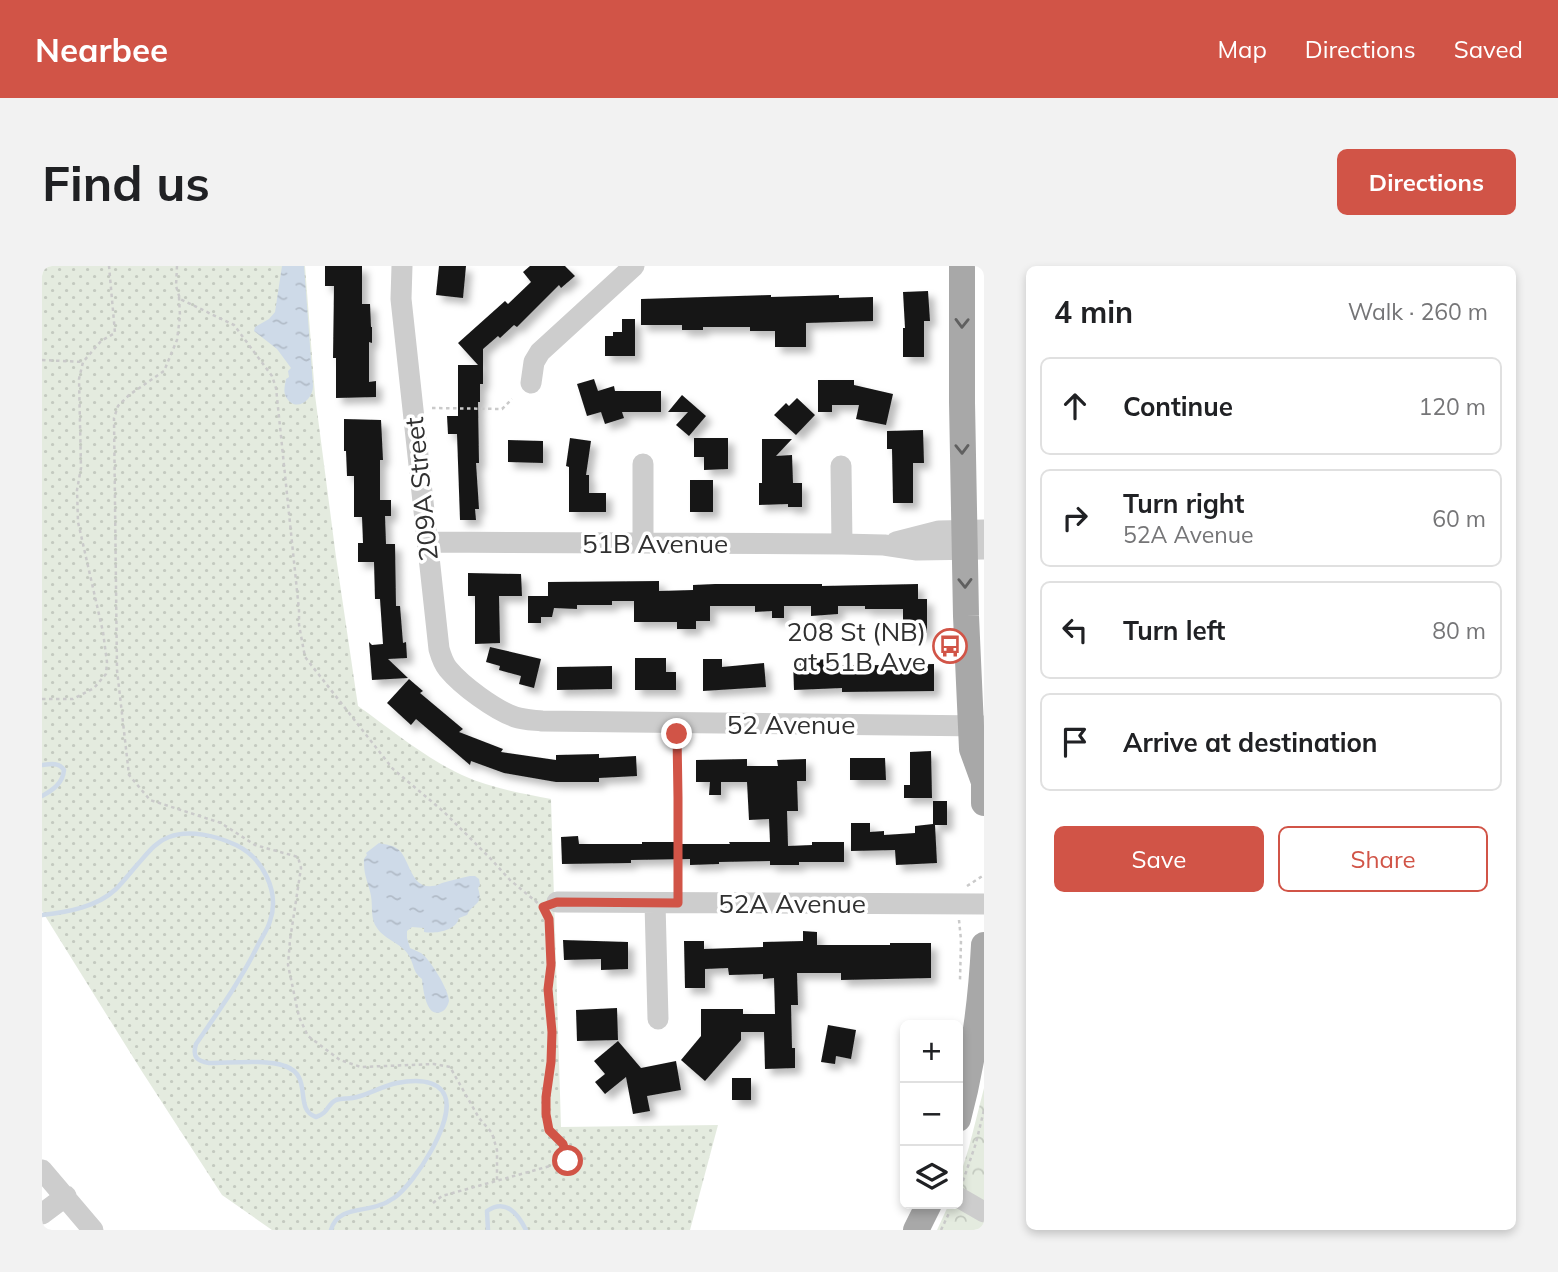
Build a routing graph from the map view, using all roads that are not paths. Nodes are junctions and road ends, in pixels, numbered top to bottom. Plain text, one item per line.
1 (402, 266) edge
2 (634, 266) edge
3 (962, 266) edge
4 (531, 383) dead end
5 (643, 464) dead end
6 (841, 466) dead end
7 (974, 540) edge
8 (427, 542) junction
9 (643, 543) junction
10 (842, 544) junction
11 (478, 696) joint
12 (978, 726) edge
13 (984, 781) edge
14 (984, 803) edge
15 (655, 903) junction
16 (550, 904) road end
17 (984, 904) edge
18 (984, 946) edge
19 (658, 1019) dead end
20 (963, 1094) edge
21 (42, 1170) edge
22 (66, 1196) junction
23 (963, 1203) edge
24 (938, 1209) edge
25 (984, 1212) edge
26 (42, 1214) edge
27 (93, 1230) edge
28 (916, 1230) edge

1 - 8 street, 209A Street
2 - 4 street
3 -> 7 main road
5 - 9 street
6 - 10 street
7 - 10 street, 51B Avenue
7 -> 12 main road
8 - 9 street, 51B Avenue
8 - 11 street, 209A Street
9 - 10 street, 51B Avenue
11 - 12 street, 52 Avenue
12 - 13 main road
13 - 14 main road
15 - 16 street, 52A Avenue
15 - 17 street, 52A Avenue
15 - 19 street
18 - 20 main road
21 - 22 street
22 - 26 street
22 - 27 street
23 - 25 street
24 - 28 main road

